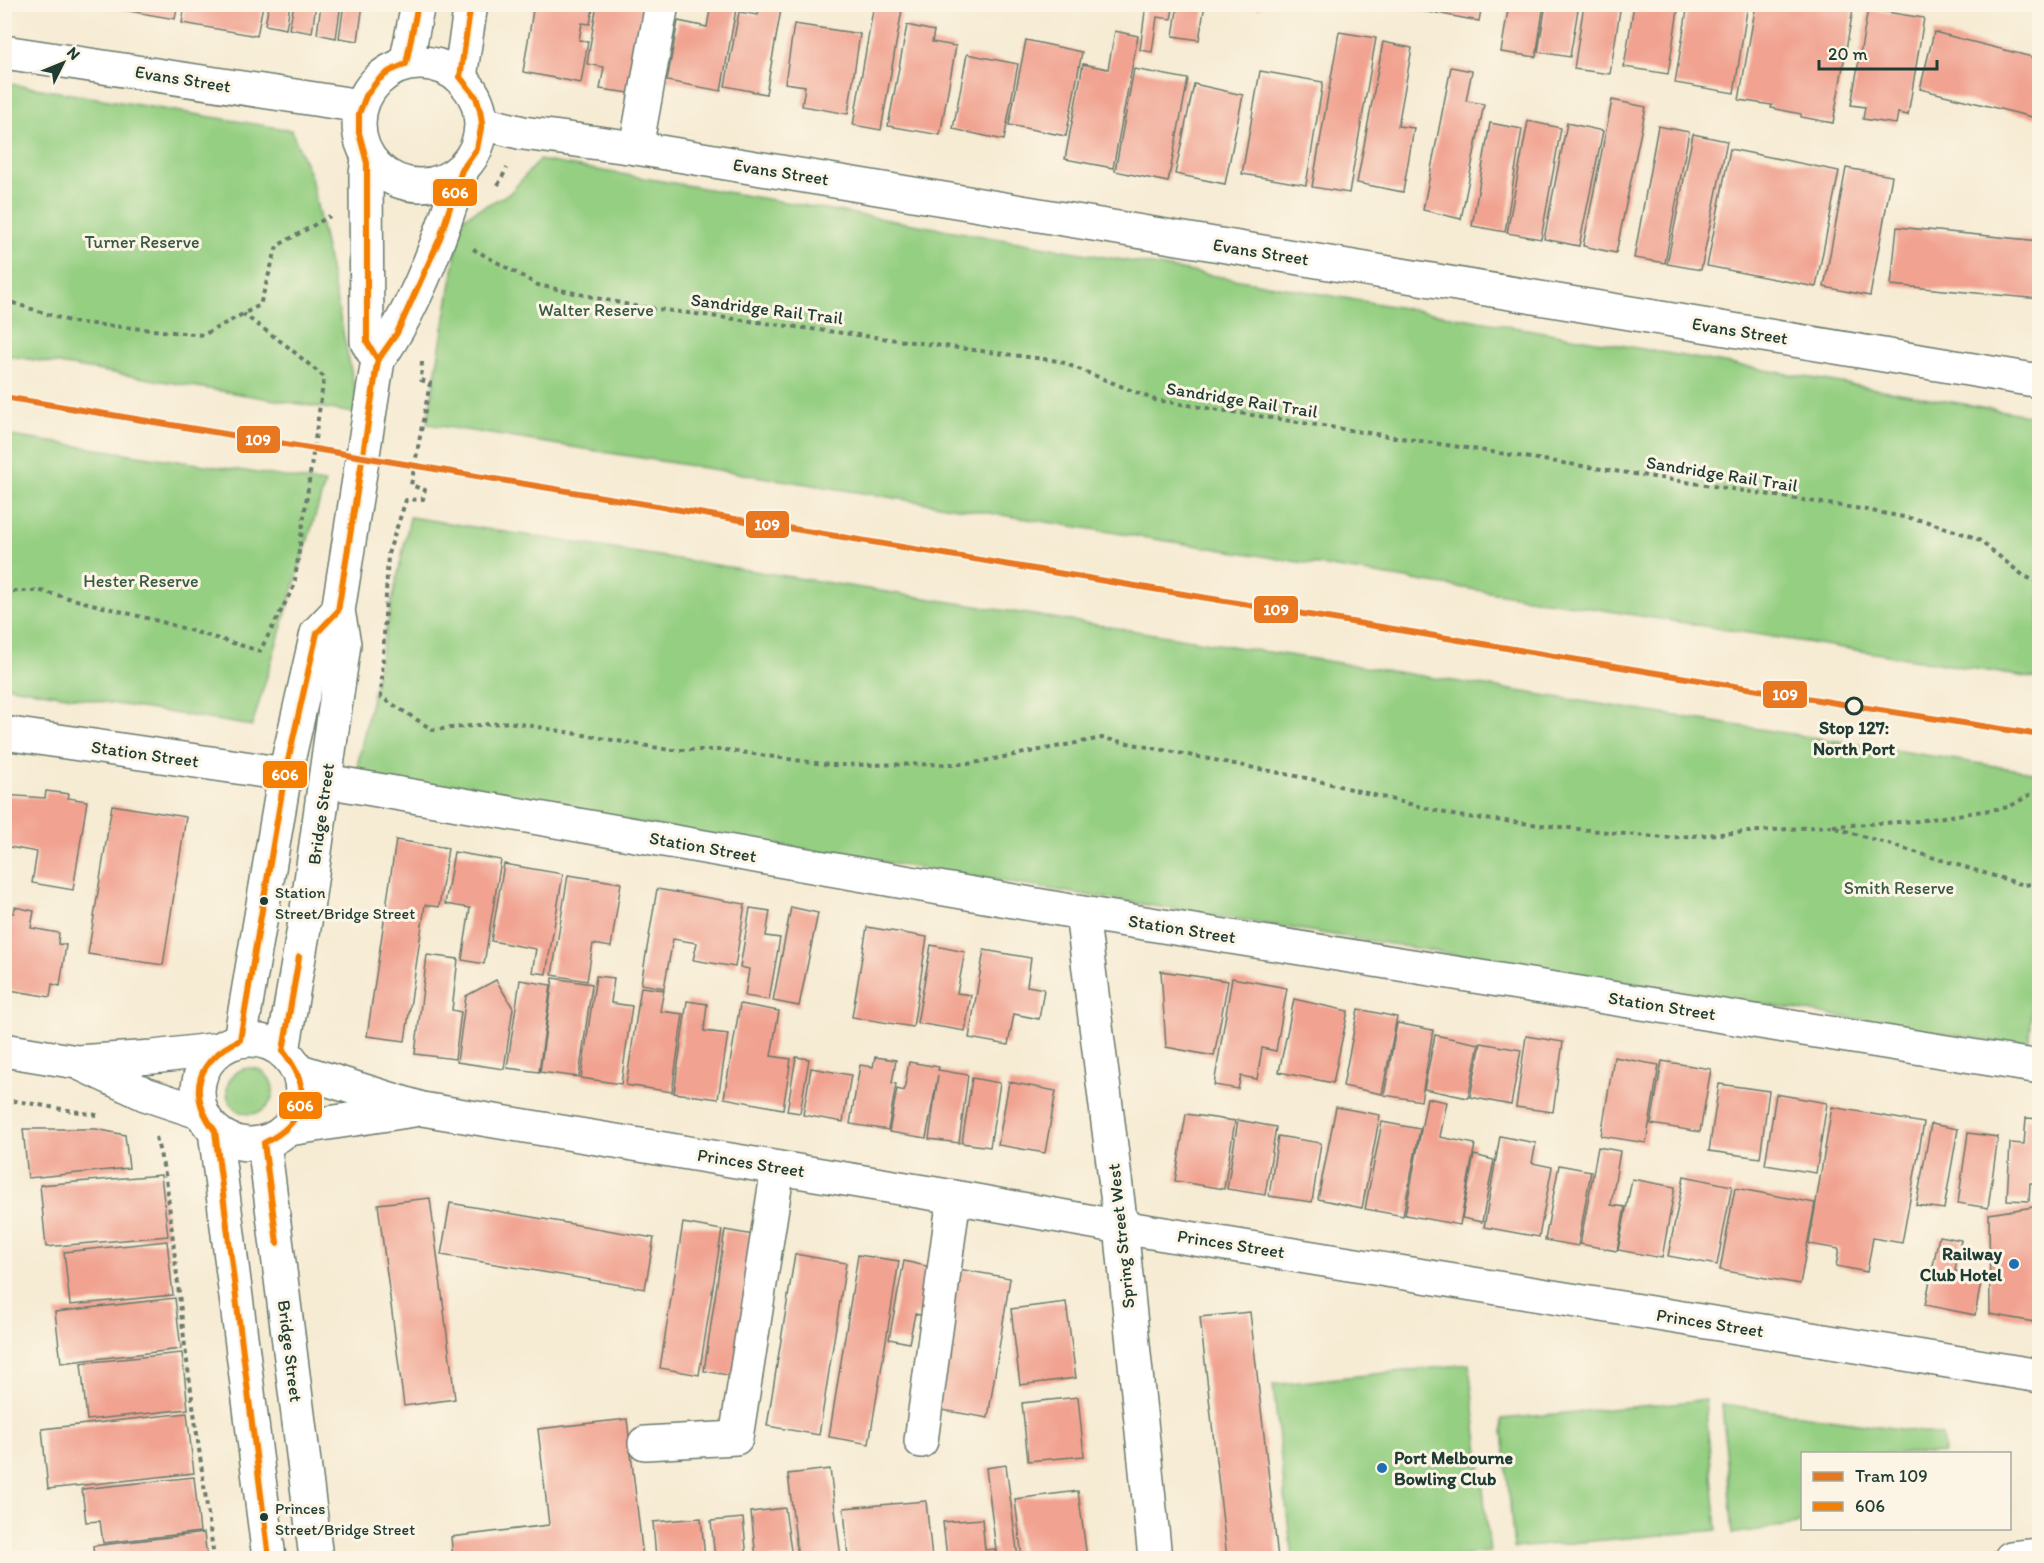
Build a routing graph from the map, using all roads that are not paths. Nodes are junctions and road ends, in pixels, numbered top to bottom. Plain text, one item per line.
1 (418, 4) edge
2 (471, 4) edge
3 (662, 4) edge
4 (4, 52) edge
5 (406, 64) junction
6 (460, 77) junction
7 (361, 106) junction
8 (482, 123) junction
9 (636, 148) junction
10 (368, 158) junction
11 (462, 170) junction
12 (378, 360) junction
13 (2040, 381) edge
14 (338, 611) junction
15 (4, 733) edge
16 (285, 774) junction
17 (326, 781) junction
18 (1082, 913) junction
19 (230, 1045) junction
20 (4, 1050) edge
21 (290, 1060) junction
22 (77, 1062) junction
23 (2040, 1067) edge
24 (422, 1109) junction
25 (208, 1122) junction
26 (277, 1136) junction
27 (778, 1168) junction
28 (954, 1197) junction
29 (1121, 1227) junction
30 (2040, 1376) edge
31 (921, 1441) dead end
32 (645, 1443) dead end
33 (2040, 1555) edge
34 (269, 1558) edge
35 (316, 1558) edge
36 (1155, 1558) edge
37 (2011, 1558) edge

1 - 5 street
2 - 6 street
3 - 9 street
4 - 7 street, Evans Street
5 - 6 street
5 - 7 street
6 - 8 street
7 - 10 street
8 - 9 street, Evans Street
8 - 11 street
9 - 13 street, Evans Street
10 - 11 street
10 - 12 street
11 - 12 street, Bridge Street
12 - 14 street, Bridge Street
14 - 16 street
14 - 17 street, Bridge Street
15 - 16 street, Station Street
16 - 19 street
17 - 18 street, Station Street
17 - 21 street, Bridge Street
18 - 23 street, Station Street
18 - 29 street, Spring Street West
19 - 21 street
19 - 22 street
19 - 25 street
20 - 22 street
21 - 24 street, Princes Street
21 - 26 street
22 - 25 street
24 - 26 street, Princes Street
24 - 27 street, Princes Street
25 - 26 street
25 - 34 street
26 - 35 street, Bridge Street
27 - 28 street, Princes Street
27 - 32 street
28 - 29 street, Princes Street
28 - 31 street
29 - 30 street, Princes Street
29 - 36 street, Spring Street West
33 - 37 street

